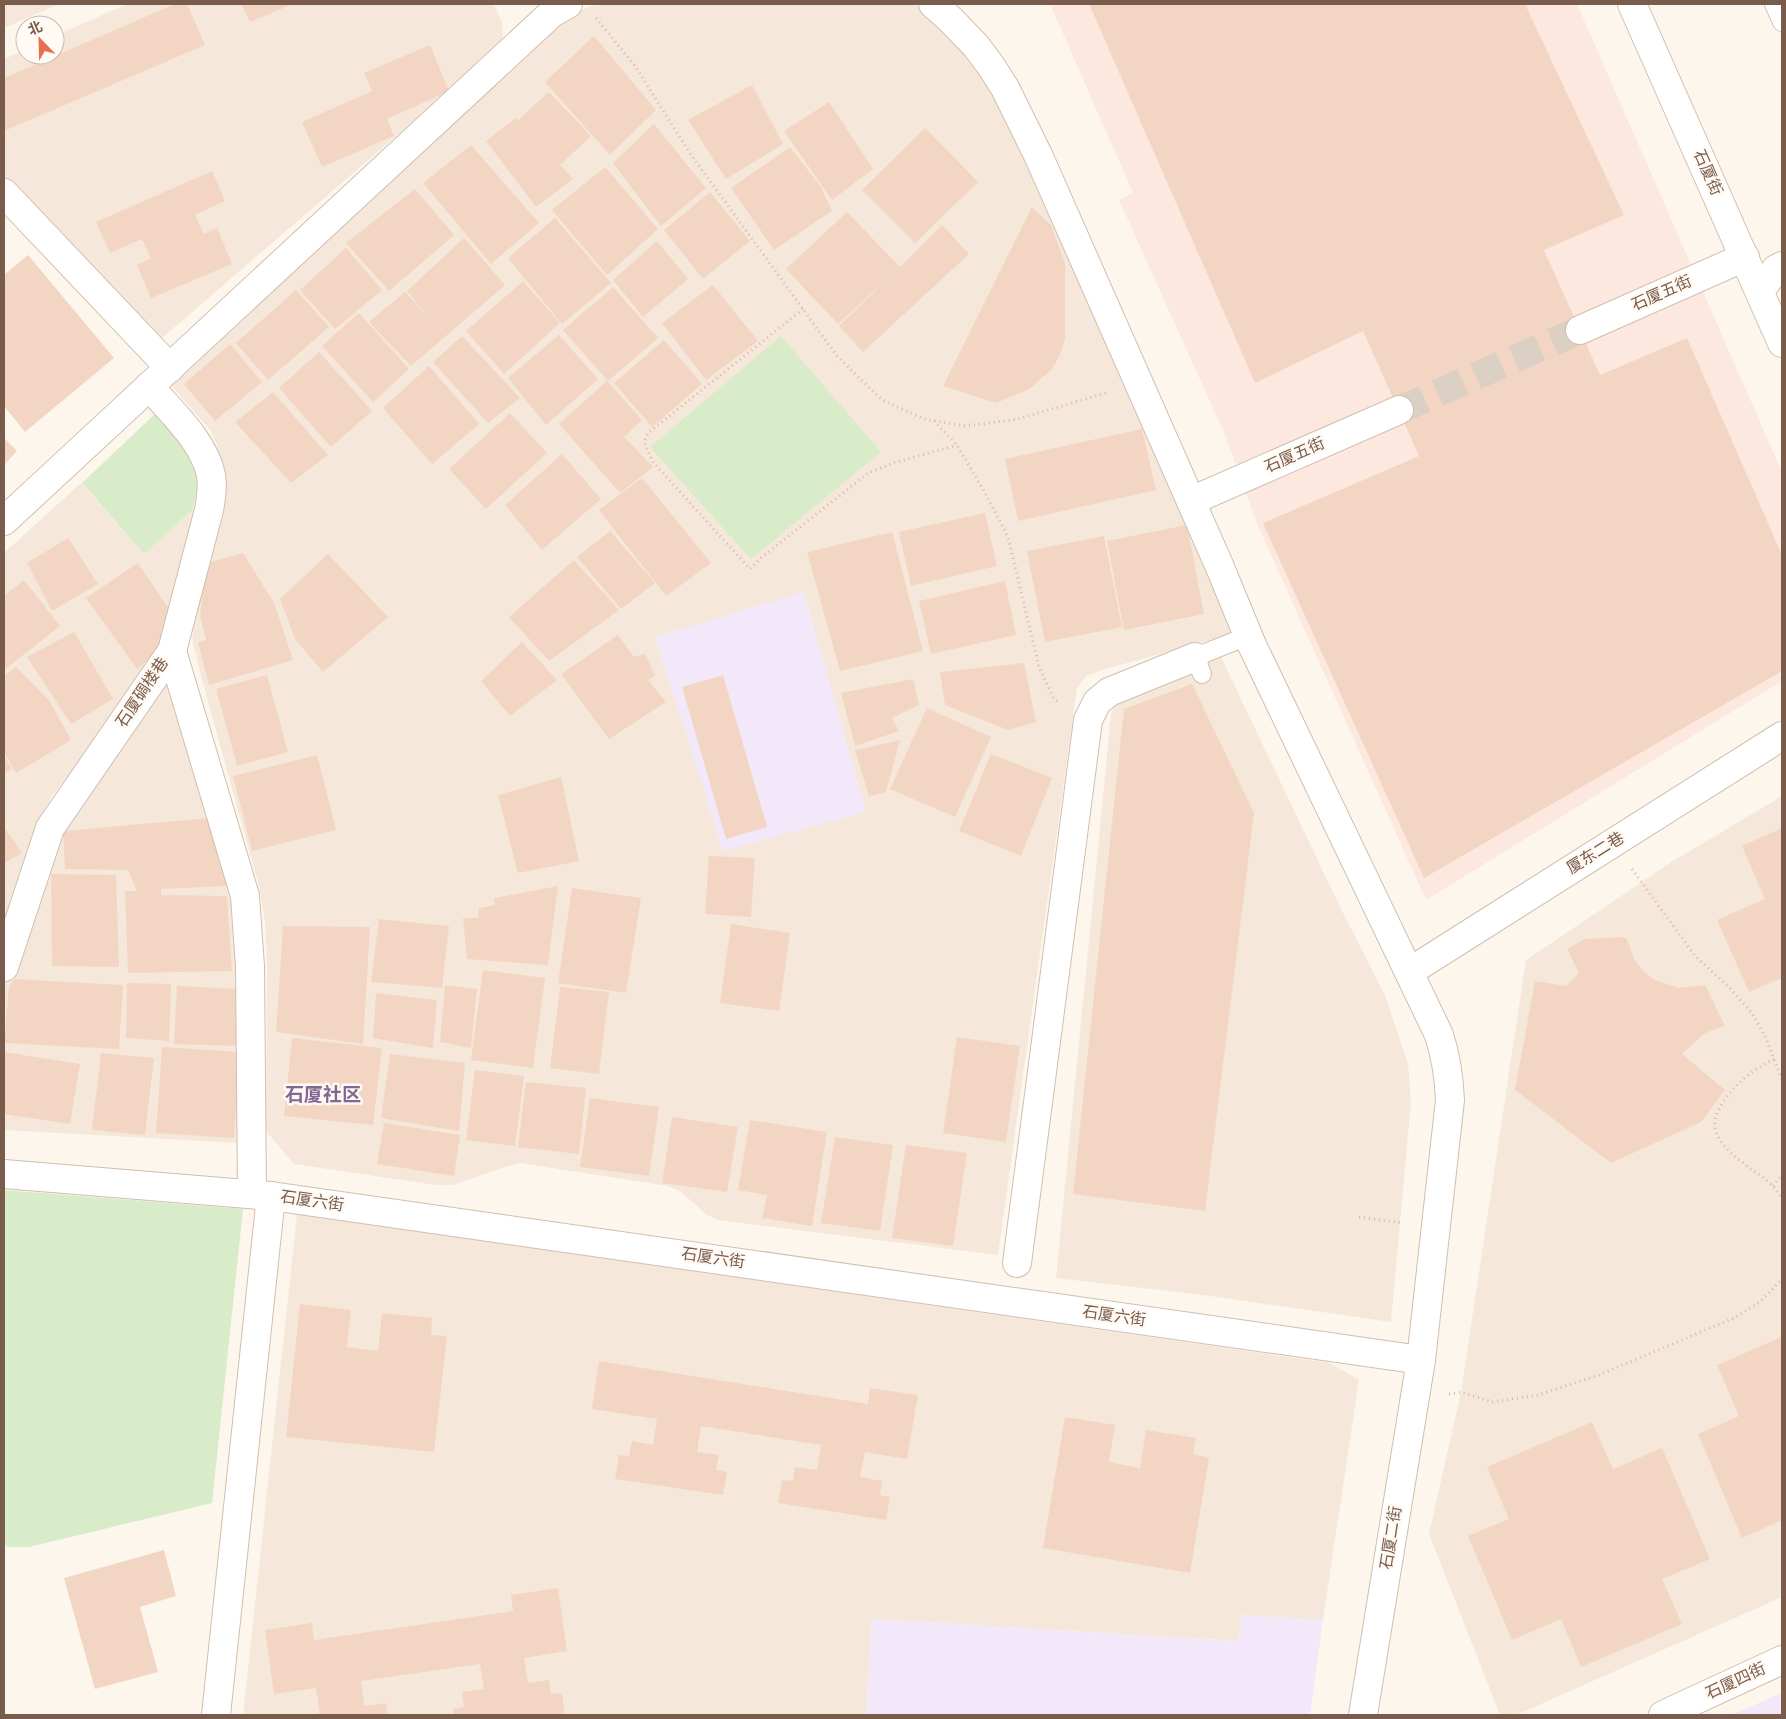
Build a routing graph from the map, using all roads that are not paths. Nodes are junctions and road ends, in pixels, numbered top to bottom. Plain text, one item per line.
1 (933, 4) edge
2 (1632, 4) edge
3 (1774, 4) edge
4 (556, 7) edge
5 (1782, 22) edge
6 (4, 193) edge
7 (1744, 257) junction
8 (1782, 266) edge
9 (1760, 291) junction
10 (1580, 330) tunnel mouth
11 (1782, 343) edge
12 (170, 368) junction
13 (149, 386) junction
14 (1398, 410) tunnel mouth
15 (1191, 501) junction
16 (4, 521) edge
17 (1248, 636) junction
18 (172, 651) junction
19 (1199, 665) joint
20 (1782, 736) edge
21 (4, 967) edge
22 (1409, 972) junction
23 (4, 1174) edge
24 (262, 1195) junction
25 (1017, 1264) dead end
26 (1421, 1360) junction
27 (1782, 1660) edge
28 (216, 1715) edge
29 (1363, 1715) edge
30 (1663, 1715) edge

1 - 15 street, 石厦二街
2 - 7 street, 石厦街
3 - 5 lane
4 - 12 street
6 - 12 street
7 - 9 street, 石厦街
7 - 10 street, 石厦五街
8 - 9 street
9 - 11 street, 石厦街
12 - 13 street
13 - 16 street
13 - 18 street, 石厦碉楼巷
14 - 15 street, 石厦五街
15 - 17 street, 石厦二街
17 - 19 lane
17 - 22 street, 石厦二街
18 - 21 street, 石厦碉楼巷
18 - 24 street
19 - 25 street
20 - 22 street, 厦东二巷
22 - 26 street, 石厦二街
23 - 24 street, 石厦六街
24 - 26 street, 石厦六街
24 - 28 street
26 - 29 street, 石厦二街
27 - 30 street, 石厦四街

